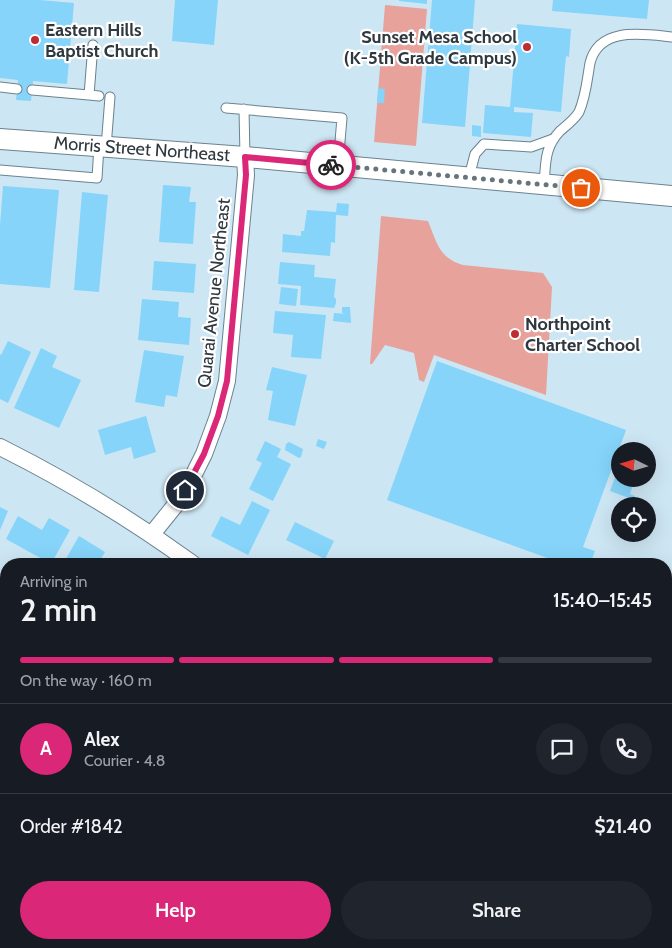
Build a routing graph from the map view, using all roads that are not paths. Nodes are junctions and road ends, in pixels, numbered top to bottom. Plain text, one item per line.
1 (672, 36) edge
2 (93, 45) dead end
3 (0, 87) edge
4 (17, 89) dead end
5 (32, 90) dead end
6 (110, 97) dead end
7 (226, 108) dead end
8 (244, 109) junction
9 (0, 138) edge
10 (553, 139) junction
11 (103, 147) junction
12 (245, 157) junction
13 (338, 165) junction
14 (0, 170) edge
15 (470, 177) junction
16 (544, 184) junction
17 (672, 196) edge
18 (0, 447) edge
19 (152, 534) junction
20 (185, 558) edge

1 - 10 lane
2 - 5 lane
3 - 4 lane
6 - 11 lane
7 - 8 lane
8 - 12 lane
8 - 13 lane
9 - 11 street, Morris Street Northeast
10 - 15 lane
10 - 16 lane
11 - 12 street, Morris Street Northeast
11 - 14 lane
12 - 13 street, Morris Street Northeast
12 - 19 street, Quarai Avenue Northeast
13 - 15 street, Morris Street Northeast
15 - 16 street, Morris Street Northeast
16 - 17 street, Morris Street Northeast
18 - 19 street
19 - 20 street

